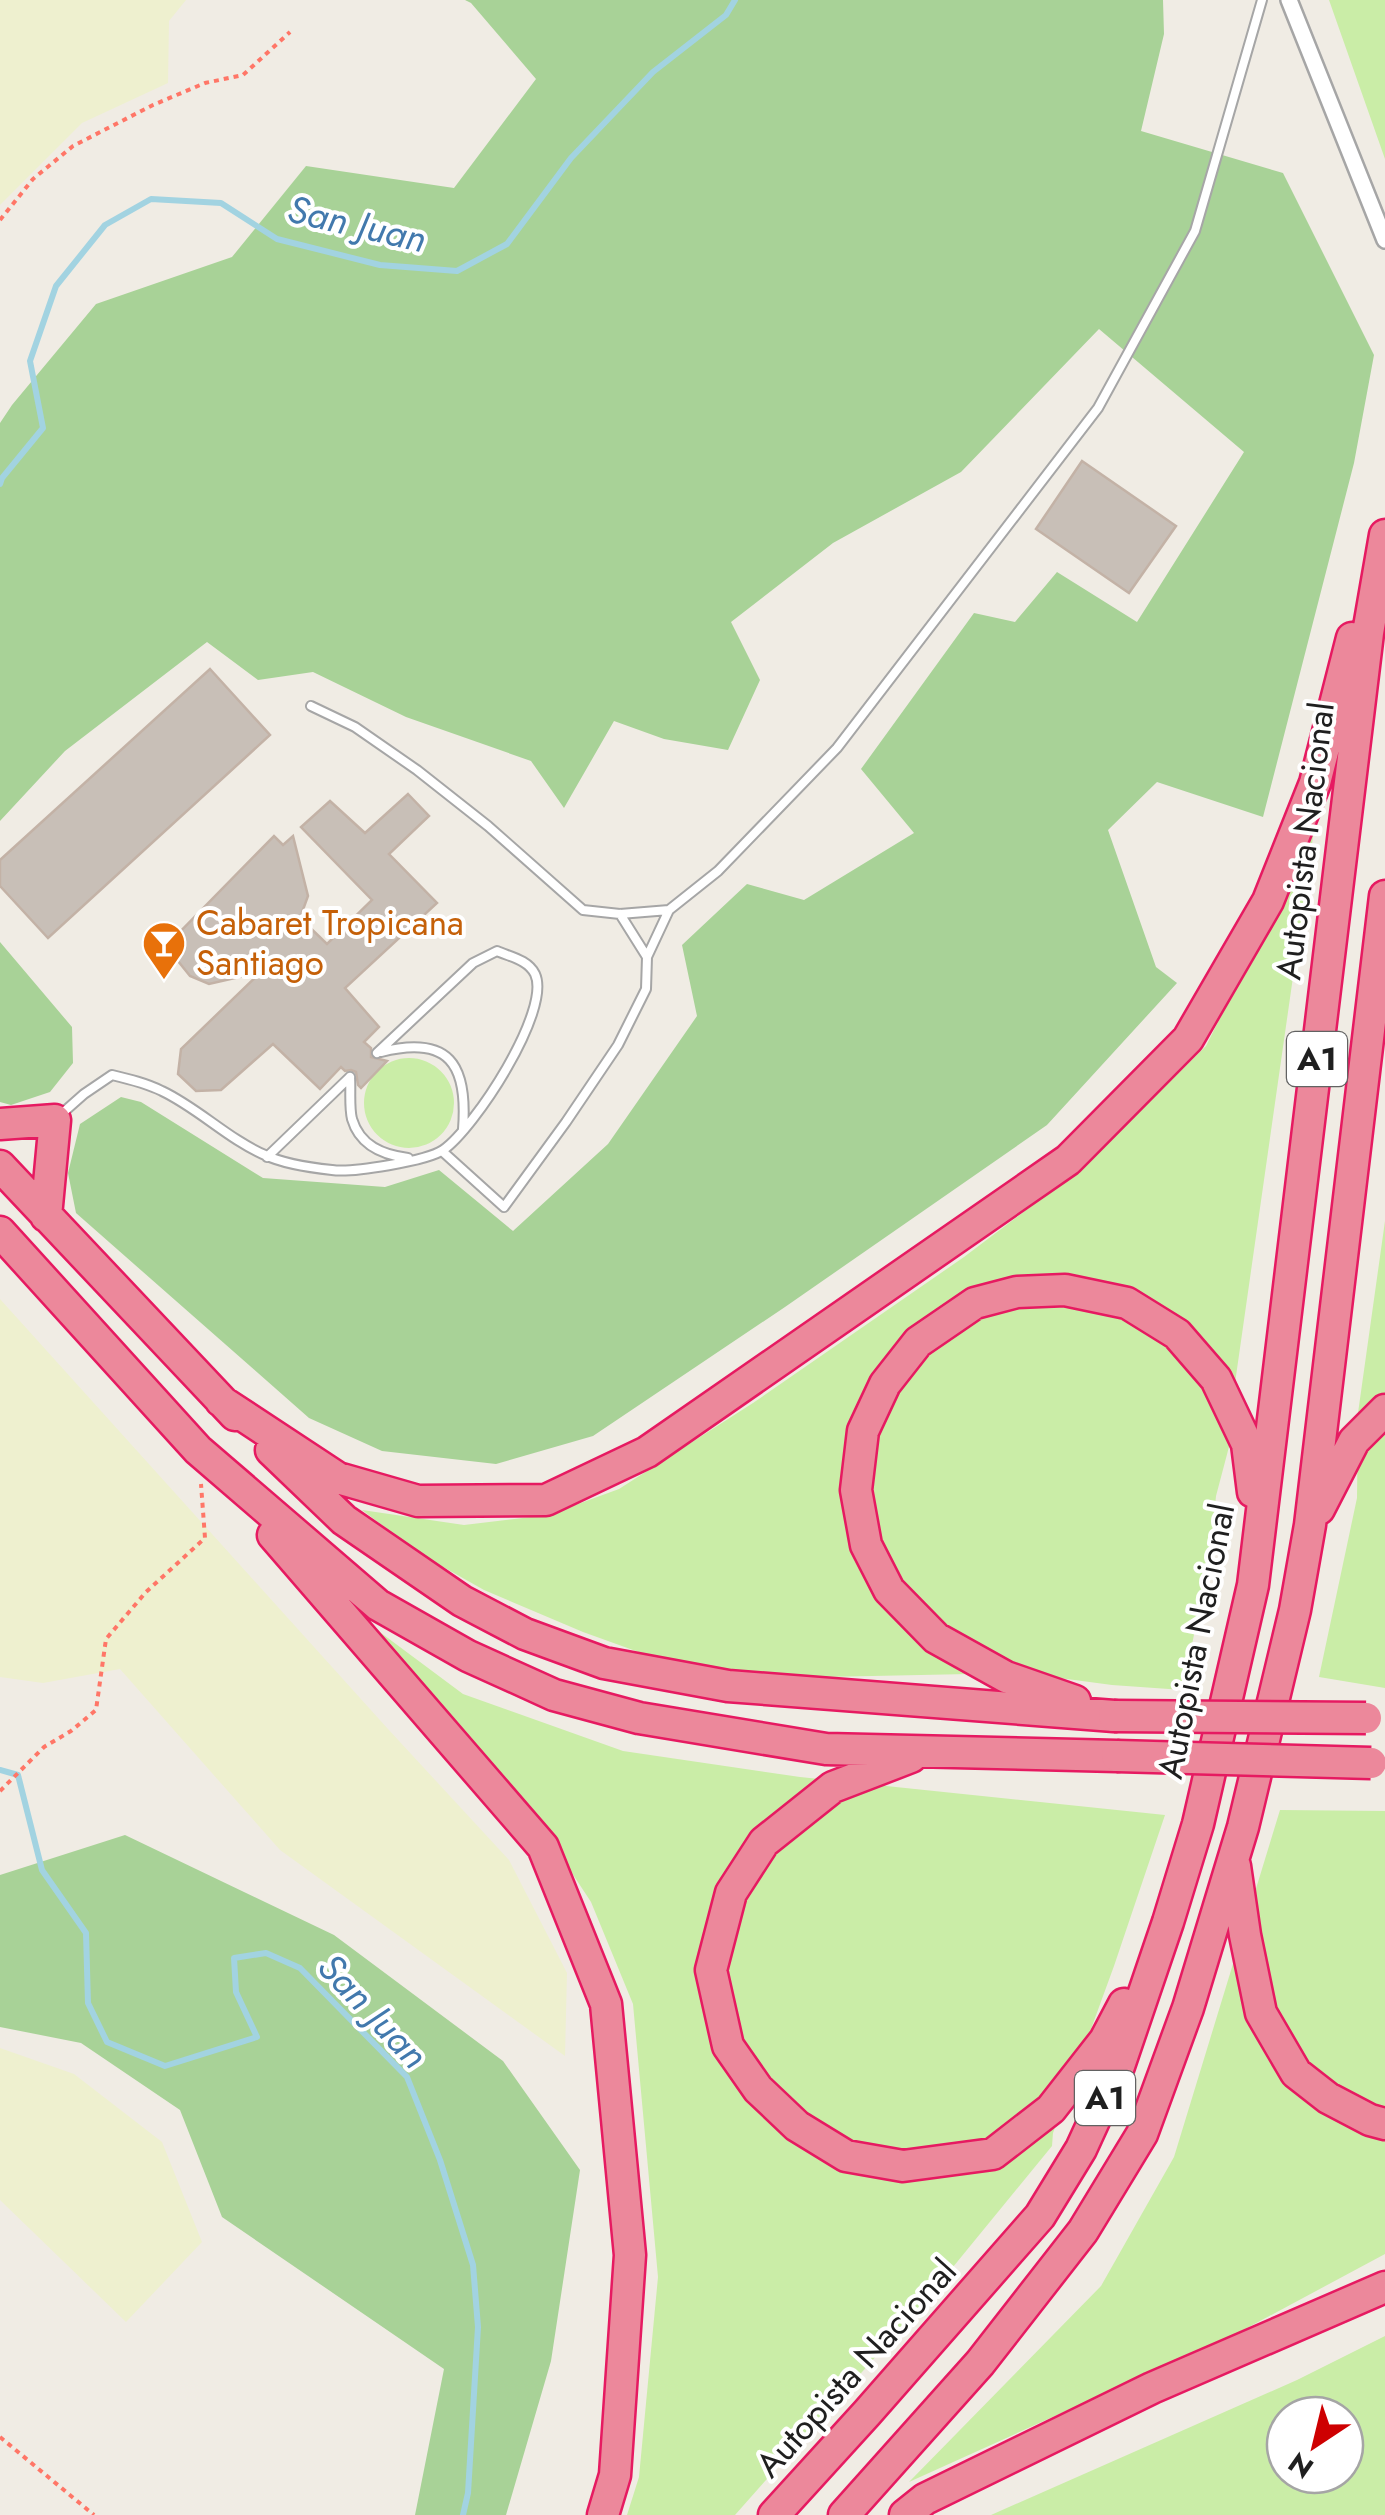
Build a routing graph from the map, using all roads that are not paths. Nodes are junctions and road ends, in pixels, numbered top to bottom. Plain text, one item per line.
1 (1262, 0) edge
2 (1289, 0) edge
3 (1385, 240) edge
4 (1385, 510) edge
5 (1385, 534) edge
6 (312, 706) dead end
7 (1385, 896) edge
8 (669, 910) junction
9 (620, 914) junction
10 (647, 957) junction
11 (55, 1120) junction
12 (0, 1124) edge
13 (462, 1130) junction
14 (442, 1151) junction
15 (267, 1156) junction
16 (415, 1159) junction
17 (0, 1166) edge
18 (46, 1216) junction
19 (0, 1232) edge
20 (221, 1401) junction
21 (1385, 1410) edge
22 (198, 1450) junction
23 (1310, 1525) junction
24 (1253, 1585) junction
25 (1114, 1716) junction
26 (1375, 1718) edge
27 (928, 1750) junction
28 (1378, 1763) edge
29 (1234, 1854) junction
30 (1168, 1922) junction
31 (1385, 2124) edge
32 (1385, 2287) edge
33 (603, 2515) edge
34 (774, 2515) edge
35 (844, 2515) edge
36 (905, 2515) edge

1 - 8 lane
2 - 3 street
4 - 20 highway
5 - 24 highway, Autopista Nacional / A1
6 - 9 lane
7 - 23 highway, A1
8 - 9 lane
8 - 10 lane
9 - 10 lane
10 - 14 lane
11 - 12 highway
11 - 15 lane
11 - 18 highway
13 - 13 lane
13 - 14 lane
14 - 16 lane
15 - 16 lane
15 - 16 lane
17 - 18 highway
18 - 20 highway
19 - 22 highway
20 - 25 highway
21 - 23 highway
22 - 27 highway
22 - 33 highway
23 - 29 highway, A1
24 - 25 highway
24 - 30 highway, Autopista Nacional / A1
25 - 26 highway, bridge
27 - 28 highway, bridge
27 - 30 highway
29 - 31 highway
29 - 35 highway, A1
30 - 34 highway, Autopista Nacional / A1
32 - 36 highway

